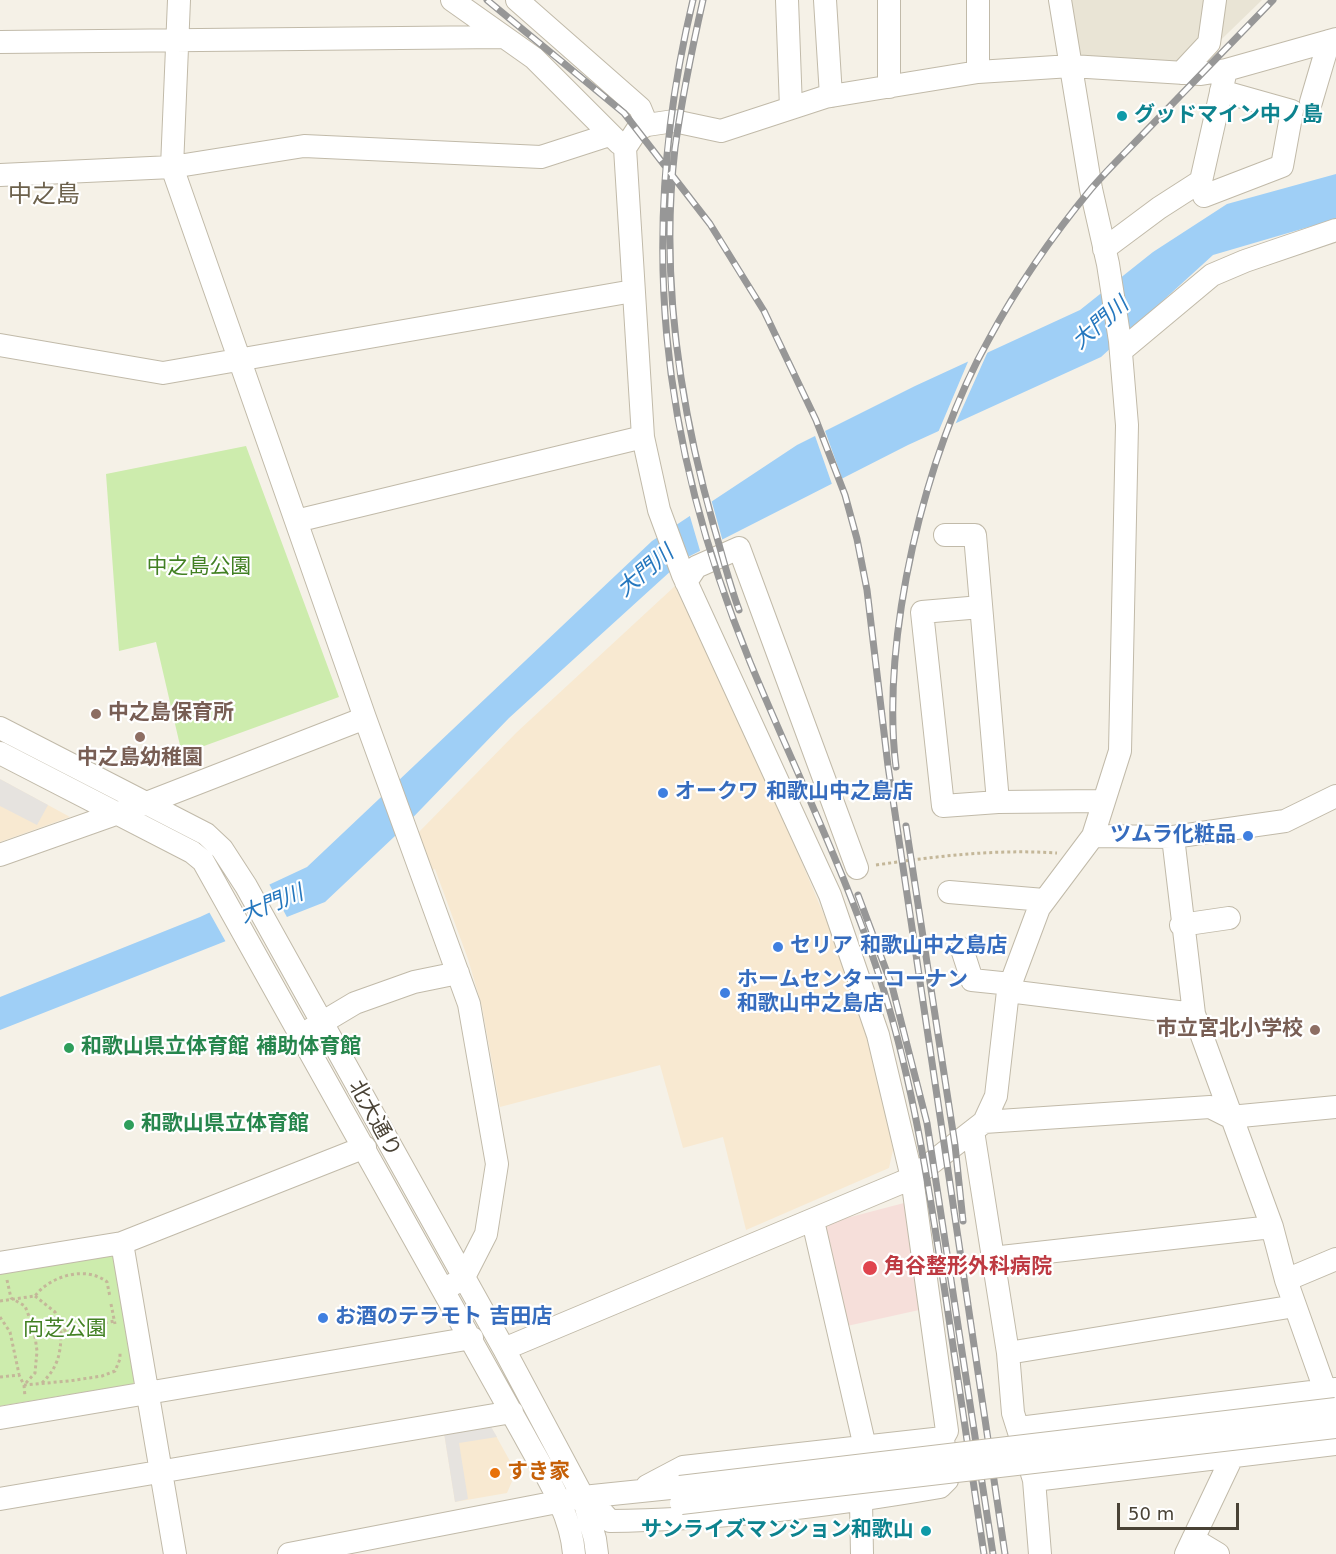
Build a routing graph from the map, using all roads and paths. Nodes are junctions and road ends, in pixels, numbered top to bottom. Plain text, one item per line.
1 (179, 0) edge
2 (452, 0) edge
3 (517, 0) edge
4 (787, 0) edge
5 (825, 0) edge
6 (889, 0) edge
7 (978, 0) edge
8 (1060, 0) edge
9 (1215, 0) edge
10 (501, 37) junction
11 (177, 40) junction
12 (1332, 40) edge
13 (0, 42) edge
14 (1071, 66) junction
15 (978, 72) junction
16 (1180, 73) junction
17 (1223, 80) junction
18 (889, 87) junction
19 (831, 96) junction
20 (1311, 102) dead end
21 (791, 108) junction
22 (647, 125) junction
23 (617, 141) junction
24 (172, 167) junction
25 (0, 175) edge
26 (1201, 181) junction
27 (1336, 230) edge
28 (1106, 257) junction
29 (633, 291) junction
30 (0, 345) edge
31 (1120, 346) junction
32 (240, 358) junction
33 (643, 437) junction
34 (296, 521) junction
35 (945, 535) dead end
36 (685, 578) junction
37 (981, 607) junction
38 (365, 718) junction
39 (0, 728) edge
40 (0, 753) edge
41 (1336, 796) edge
42 (1103, 801) junction
43 (998, 802) junction
44 (144, 804) junction
45 (114, 813) junction
46 (1093, 836) junction
47 (1173, 837) junction
48 (0, 855) edge
49 (1076, 857) junction
50 (857, 868) joint
51 (954, 889) dead end
52 (1044, 900) junction
53 (1229, 918) dead end
54 (1181, 925) junction
55 (962, 949) dead end
56 (458, 973) junction
57 (1010, 987) junction
58 (1194, 1014) junction
59 (321, 1023) junction
60 (301, 1035) junction
61 (1336, 1107) edge
62 (1230, 1116) junction
63 (979, 1126) junction
64 (365, 1147) junction
65 (912, 1178) junction
66 (813, 1221) junction
67 (1272, 1227) junction
68 (122, 1243) junction
69 (992, 1258) junction
70 (1336, 1259) edge
71 (2, 1263) edge
72 (1286, 1280) junction
73 (454, 1284) junction
74 (35, 1296) junction
75 (11, 1298) junction
76 (0, 1301) edge
77 (1295, 1306) junction
78 (0, 1317) edge
79 (124, 1319) junction
80 (61, 1331) junction
81 (117, 1332) dead end
82 (472, 1338) junction
83 (119, 1343) dead end
84 (504, 1349) junction
85 (1008, 1353) junction
86 (19, 1375) junction
87 (0, 1377) edge
88 (42, 1384) junction
89 (24, 1385) junction
90 (147, 1394) junction
91 (1332, 1396) edge
92 (512, 1412) junction
93 (0, 1418) edge
94 (1336, 1427) edge
95 (1019, 1428) junction
96 (943, 1438) junction
97 (1336, 1444) edge
98 (865, 1446) junction
99 (1233, 1455) junction
100 (160, 1472) junction
101 (1035, 1480) junction
102 (638, 1491) junction
103 (680, 1495) junction
104 (0, 1499) edge
105 (861, 1501) junction
106 (590, 1507) junction
107 (562, 1509) junction
108 (1190, 1547) edge
109 (175, 1554) edge
110 (289, 1554) edge
111 (574, 1554) edge
112 (597, 1554) edge
113 (862, 1554) edge
114 (1040, 1554) edge
115 (1218, 1554) edge

1 - 11 street
2 - 10 street
3 - 22 street
4 - 21 street
5 - 19 street
6 - 18 street
7 - 15 street
8 - 14 street
9 - 16 street
10 - 11 street
10 - 23 street
11 - 13 street
11 - 24 street
12 - 17 street
12 - 20 street
14 - 15 street
14 - 16 street
14 - 28 street
15 - 18 street
16 - 17 street
17 - 26 street
17 - 26 street
18 - 19 street
19 - 21 street
21 - 22 street
22 - 23 street
23 - 24 street
23 - 29 street
24 - 25 street
24 - 32 street
26 - 28 street
27 - 31 street
28 - 31 street
29 - 32 street
29 - 33 street
30 - 32 street
31 - 42 street
32 - 34 street
33 - 34 street
33 - 36 street
34 - 38 street
35 - 37 street
36 - 50 street
36 - 65 street
37 - 43 street
37 - 43 street
38 - 44 street
38 - 56 street
39 - 44 street, 北大通り
40 - 45 street, 北大通り
41 - 47 street
42 - 43 street
42 - 46 street
44 - 45 street
44 - 59 street, 北大通り
45 - 48 street
45 - 60 street, 北大通り
46 - 47 street
46 - 49 street
47 - 54 street
49 - 50 path
49 - 52 street
51 - 52 street
52 - 57 street
53 - 54 street
54 - 58 street
55 - 57 street
56 - 59 street
56 - 73 street
57 - 58 street
57 - 63 street
58 - 62 street
59 - 60 street
59 - 73 street, 北大通り
60 - 64 street, 北大通り
61 - 62 street
62 - 63 street
62 - 67 street
63 - 65 street
63 - 69 street
64 - 68 street
64 - 73 street, 北大通り
65 - 66 street
65 - 96 street
66 - 84 street
66 - 98 street
67 - 69 street
67 - 72 street
68 - 71 street
68 - 79 street
69 - 85 street
70 - 72 street
71 - 75 path
72 - 77 street
73 - 82 street, 北大通り
73 - 84 street, 北大通り
74 - 75 path
74 - 79 path
74 - 80 path
75 - 76 path
75 - 89 path
77 - 85 street
77 - 91 street
78 - 86 path
79 - 80 path
79 - 81 path
79 - 90 street
80 - 88 path
82 - 90 street
82 - 92 street, 北大通り
83 - 88 path
84 - 106 street, 北大通り
85 - 95 street
86 - 87 path
86 - 89 path
88 - 89 path
90 - 93 street
90 - 100 street
91 - 95 street
91 - 103 street, bridge
92 - 100 street
92 - 107 street, 北大通り
94 - 103 street, bridge
95 - 101 street
96 - 98 street
96 - 105 street
97 - 99 street
98 - 102 street
98 - 105 street
99 - 101 street
99 - 108 street
100 - 104 street
100 - 109 street
101 - 114 street
102 - 103 street
102 - 106 street
103 - 106 street
105 - 106 street
105 - 113 street
106 - 107 street
106 - 112 street, 北大通り
107 - 110 street
107 - 111 street, 北大通り
108 - 115 street

